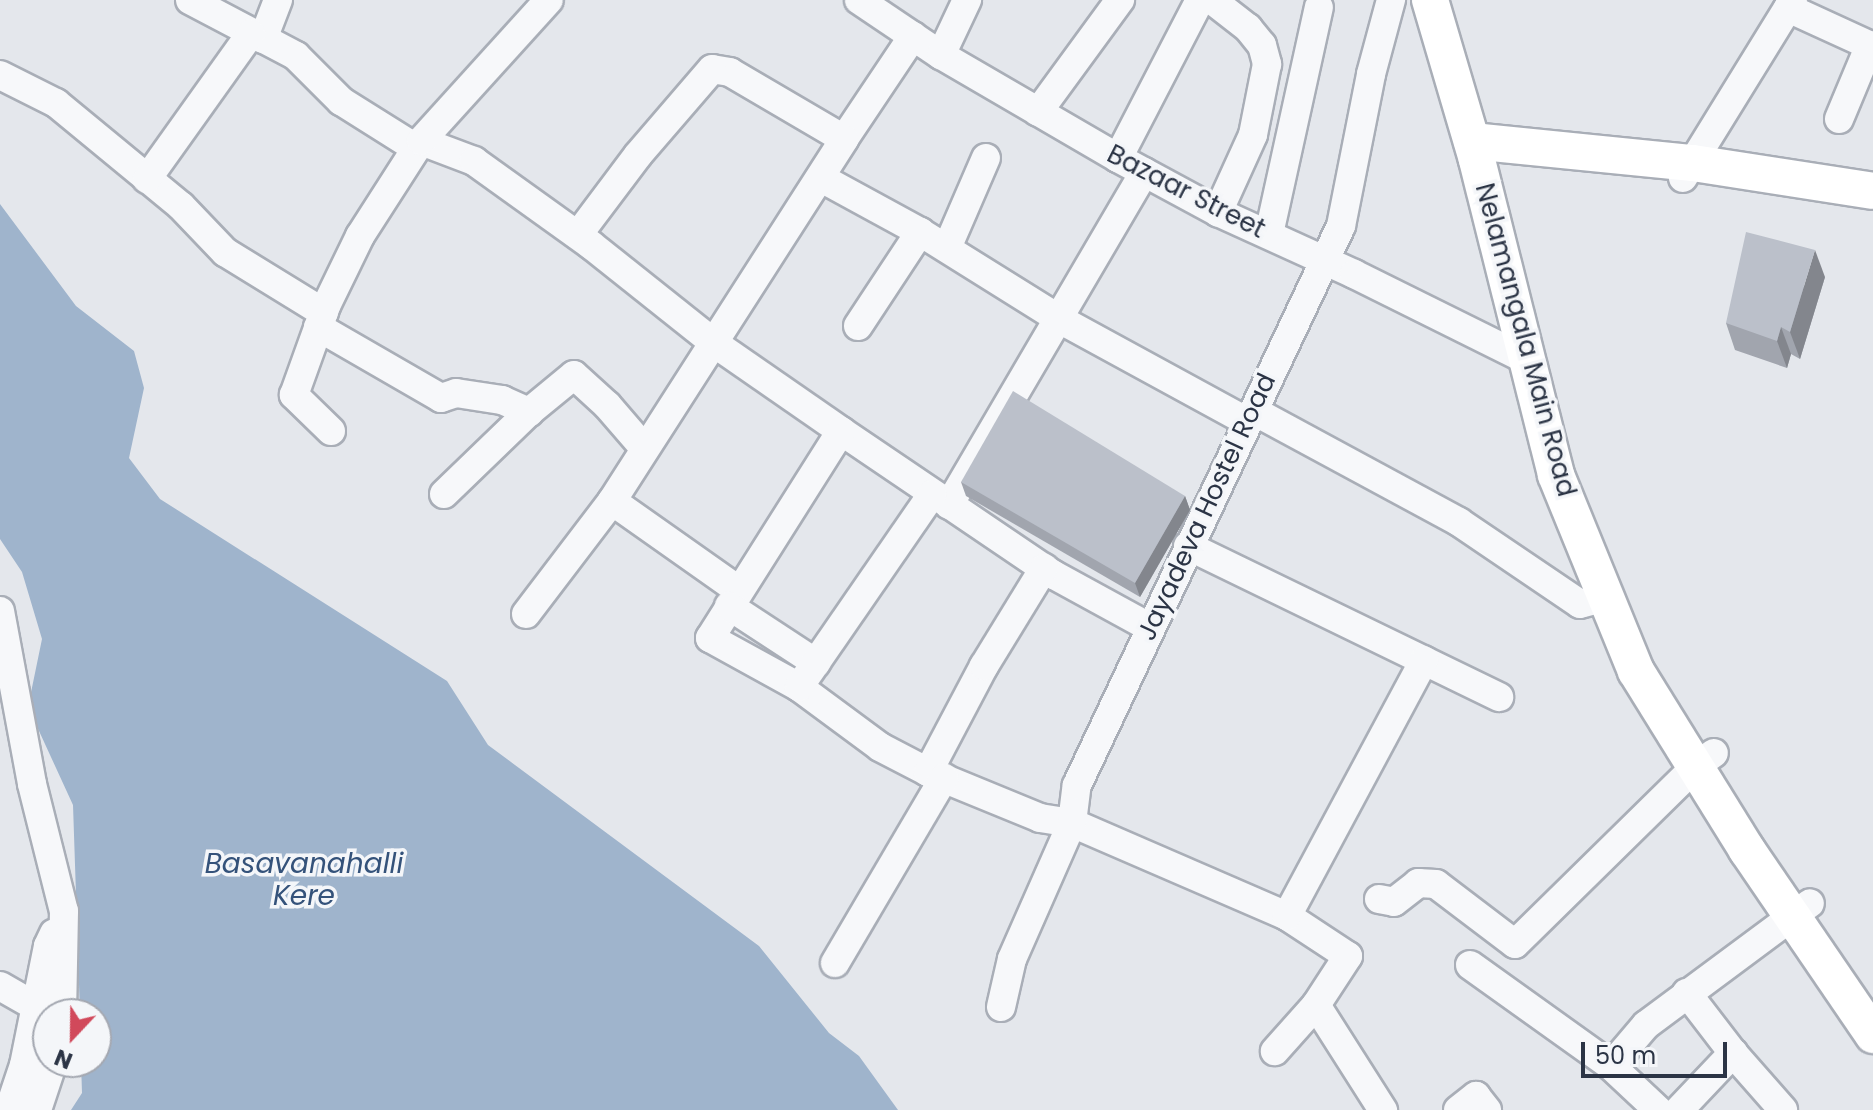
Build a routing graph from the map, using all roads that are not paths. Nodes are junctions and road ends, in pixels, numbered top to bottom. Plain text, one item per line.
1 (190, 0) edge
2 (278, 0) edge
3 (549, 0) edge
4 (859, 0) edge
5 (967, 0) edge
6 (1120, 0) edge
7 (1200, 0) edge
8 (1212, 0) edge
9 (1391, 0) edge
10 (1430, 0) edge
11 (1451, 0) edge
12 (1791, 4) edge
13 (1319, 7) dead end
14 (257, 36) junction
15 (913, 36) junction
16 (1871, 46) edge
17 (941, 55) junction
18 (0, 75) edge
19 (1038, 112) junction
20 (1839, 119) dead end
21 (844, 139) junction
22 (418, 144) junction
23 (1482, 150) junction
24 (986, 158) dead end
25 (1118, 158) junction
26 (1688, 171) junction
27 (1144, 172) junction
28 (821, 178) junction
29 (147, 179) junction
30 (1873, 191) edge
31 (1873, 209) edge
32 (1218, 212) junction
33 (920, 232) junction
34 (1269, 234) junction
35 (578, 235) junction
36 (947, 248) junction
37 (1326, 260) junction
38 (321, 320) junction
39 (1061, 320) junction
40 (858, 326) dead end
41 (714, 343) junction
42 (1525, 359) junction
43 (529, 412) junction
44 (1251, 417) junction
45 (331, 431) dead end
46 (841, 431) junction
47 (644, 448) junction
48 (444, 494) dead end
49 (940, 499) junction
50 (612, 501) junction
51 (1188, 546) junction
52 (1044, 568) junction
53 (1607, 597) junction
54 (734, 598) junction
55 (0, 611) edge
56 (526, 614) dead end
57 (1149, 627) junction
58 (1424, 660) junction
59 (816, 663) junction
60 (799, 687) junction
61 (1499, 697) dead end
62 (1705, 759) junction
63 (936, 775) junction
64 (1072, 823) junction
65 (1379, 899) dead end
66 (1802, 909) junction
67 (64, 911) junction
68 (1287, 916) junction
69 (835, 963) dead end
70 (1470, 965) dead end
71 (0, 986) edge
72 (1687, 993) junction
73 (1873, 994) edge
74 (37, 998) edge
75 (62, 998) edge
76 (32, 1004) edge
77 (1316, 1005) junction
78 (1001, 1007) dead end
79 (32, 1020) edge
80 (1873, 1035) edge
81 (1275, 1051) dead end
82 (1733, 1053) junction
83 (1611, 1066) junction
84 (37, 1078) edge
85 (15, 1100) edge
86 (1383, 1110) edge
87 (1458, 1110) edge
88 (1487, 1110) edge
89 (1658, 1110) edge
90 (1679, 1110) edge
91 (1783, 1110) edge

1 - 14 street
2 - 14 street
3 - 22 street
4 - 15 street, Bazaar Street
5 - 17 street
6 - 19 street
7 - 25 street
8 - 32 street
9 - 37 street, Jayadeva Hostel Road
10 - 23 main road, Nelamangala Main Road
11 - 23 main road
12 - 16 street
12 - 26 street
13 - 34 street
14 - 22 street
14 - 29 street
15 - 17 street, Bazaar Street
15 - 21 street
16 - 20 street
17 - 19 street, Bazaar Street
18 - 29 street
19 - 25 street, Bazaar Street
21 - 28 street
21 - 35 street
22 - 35 street
22 - 38 street
23 - 26 main road
23 - 42 main road, Nelamangala Main Road
23 - 62 main road
24 - 36 street
25 - 27 street, Bazaar Street
26 - 30 main road
26 - 31 main road
27 - 32 street, Bazaar Street
27 - 39 street
28 - 33 street
28 - 41 street
29 - 38 street
32 - 34 street, Bazaar Street
33 - 36 street
33 - 40 street
34 - 37 street, Bazaar Street
35 - 41 street
36 - 39 street
37 - 42 street, Bazaar Street
37 - 44 street, Jayadeva Hostel Road
38 - 43 street
38 - 45 street
39 - 44 street
39 - 49 street
41 - 46 street
41 - 47 street
42 - 53 main road, Nelamangala Main Road
43 - 47 street
43 - 48 street
44 - 51 street, Jayadeva Hostel Road
44 - 53 street
46 - 49 street
46 - 54 street
47 - 50 street
49 - 52 street
49 - 59 street
50 - 54 street
50 - 56 street
51 - 57 street, Jayadeva Hostel Road
51 - 58 street
52 - 57 street
52 - 63 street
53 - 62 main road, Nelamangala Main Road
54 - 59 street
54 - 60 street
55 - 67 street
57 - 64 street, Jayadeva Hostel Road
58 - 61 street
58 - 68 street
59 - 60 street
60 - 63 street
62 - 65 street
62 - 66 main road, Nelamangala Main Road
63 - 64 street
63 - 69 street
64 - 68 street
64 - 78 street, Jayadeva Hostel Road
66 - 72 street
66 - 73 main road
66 - 80 main road, Nelamangala Main Road
67 - 74 street
67 - 75 street
68 - 77 street
70 - 83 street
71 - 76 street
72 - 82 street
72 - 83 street
77 - 81 street
77 - 86 street
79 - 85 street
82 - 90 street
82 - 91 street
83 - 89 street
84 - 85 street
87 - 88 street

